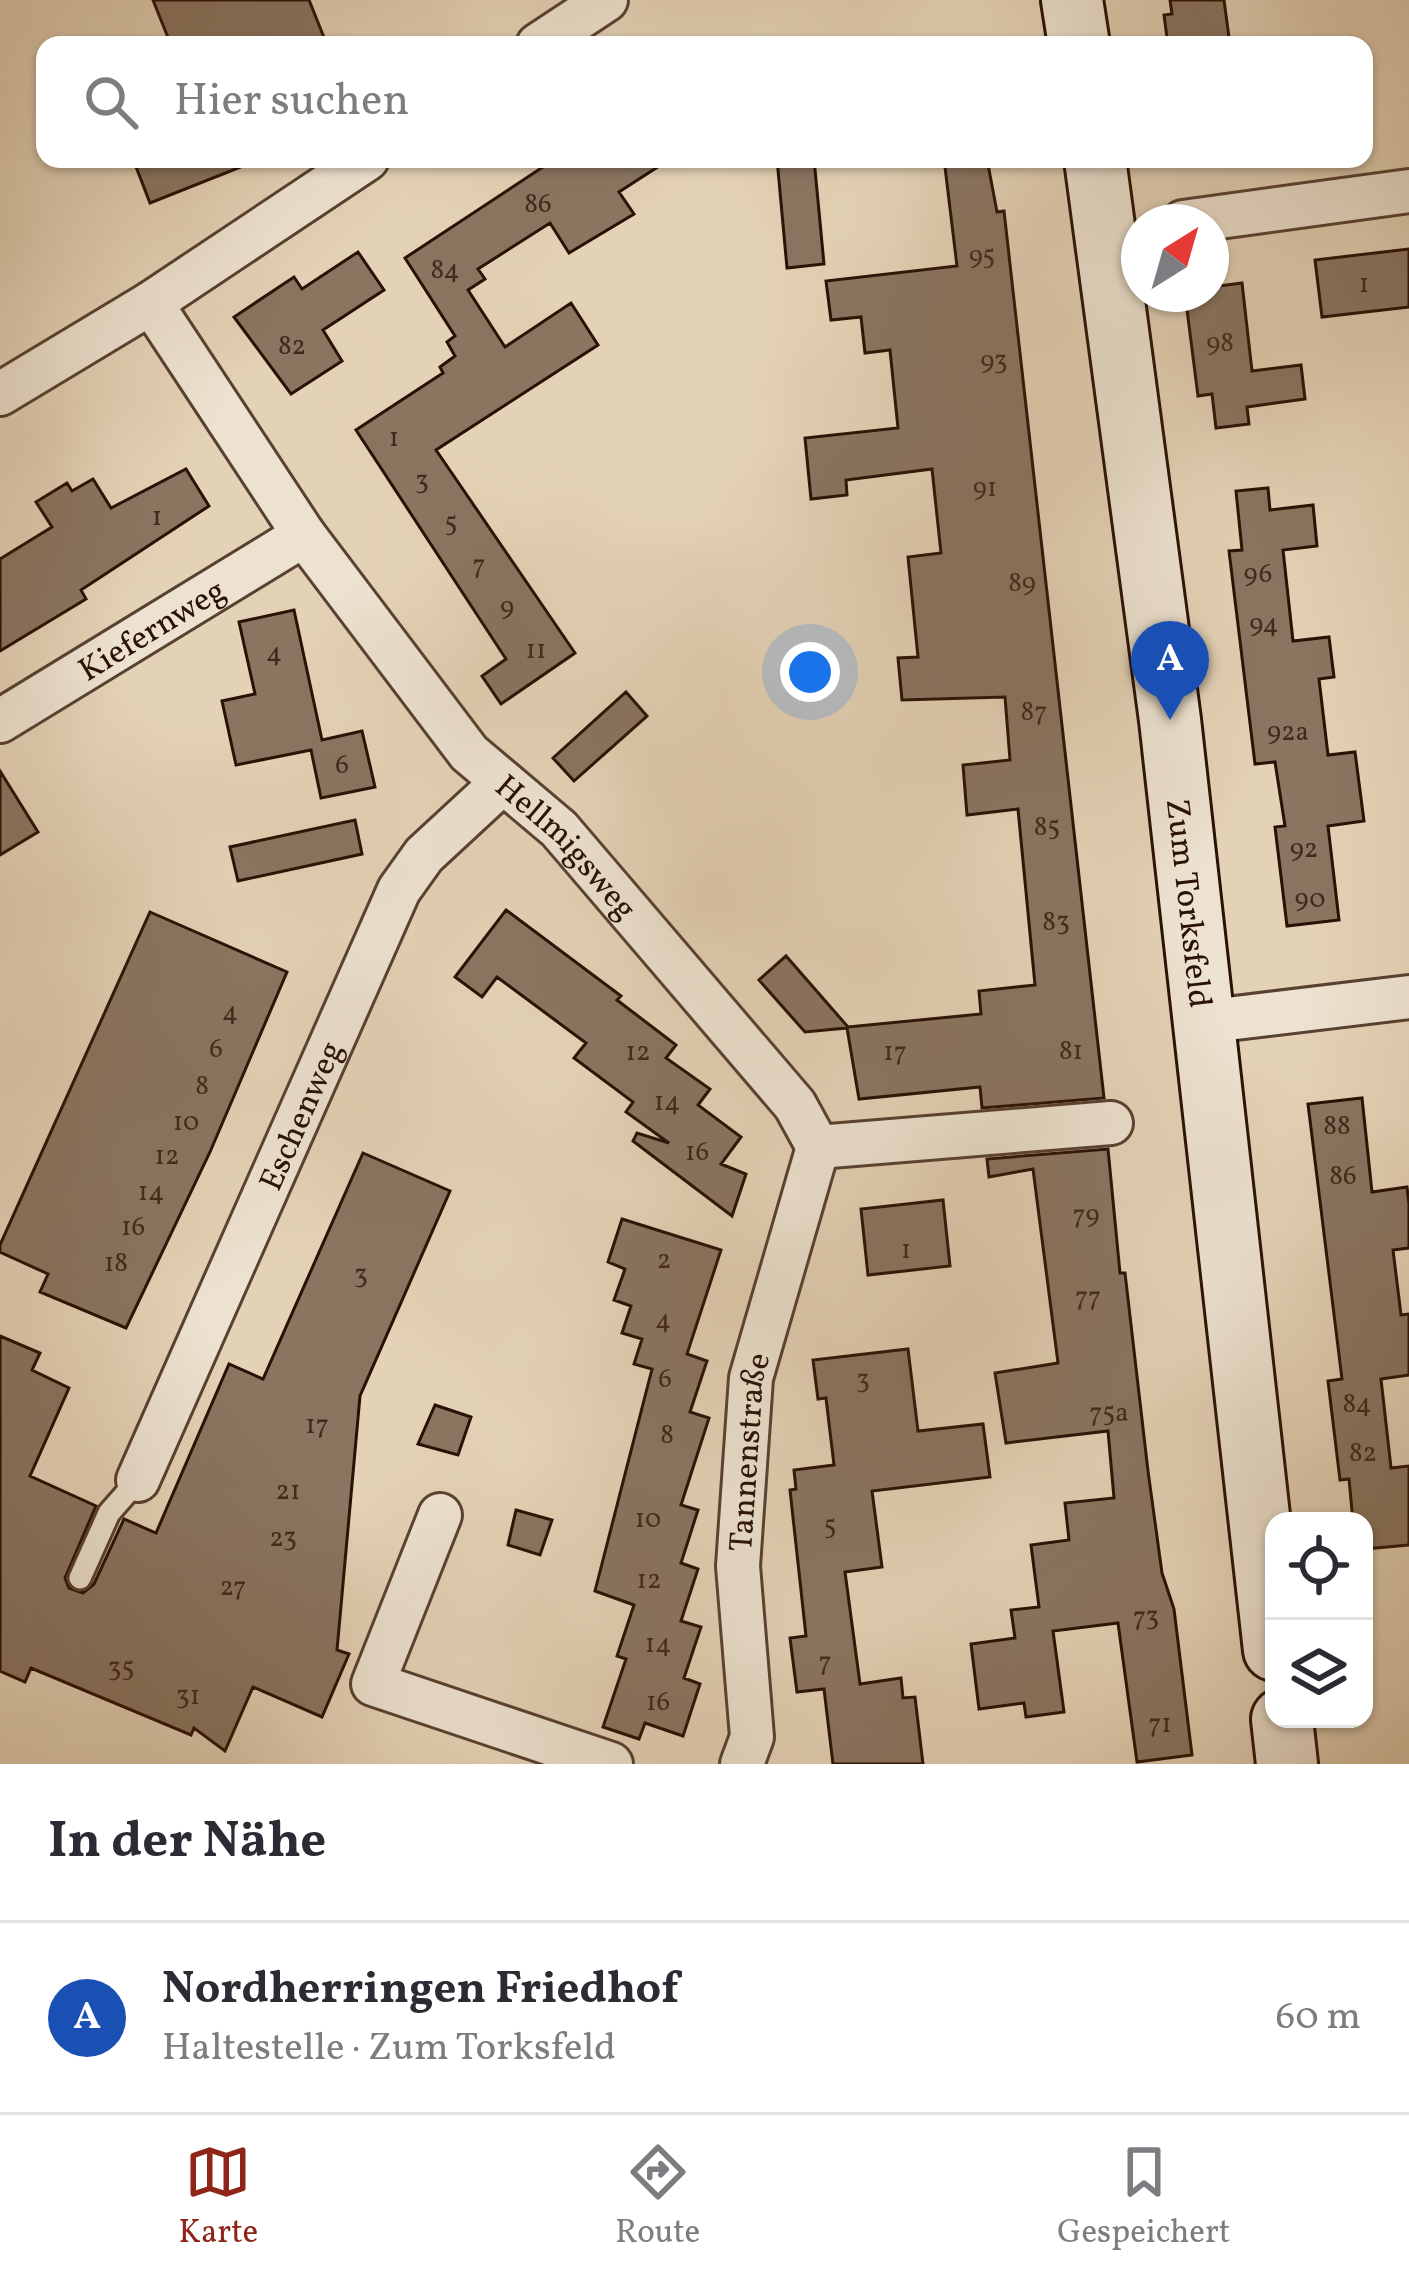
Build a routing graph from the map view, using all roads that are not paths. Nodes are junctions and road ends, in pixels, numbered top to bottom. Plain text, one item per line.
1 (606, 0) edge
2 (1072, 0) edge
3 (552, 36) edge
4 (1078, 36) edge
5 (354, 168) edge
6 (1098, 168) edge
7 (1409, 191) edge
8 (1229, 216) edge
9 (1121, 226) edge
10 (151, 303) junction
11 (1130, 312) edge
12 (0, 394) edge
13 (304, 535) junction
14 (0, 721) edge
15 (503, 782) junction
16 (1409, 997) edge
17 (1202, 1022) junction
18 (1111, 1123) dead end
19 (818, 1147) junction
20 (138, 1480) joint
21 (440, 1515) dead end
22 (80, 1578) dead end
23 (1271, 1620) edge
24 (1283, 1728) edge
25 (611, 1764) edge
26 (742, 1764) edge
27 (1287, 1764) edge

1 - 3 street
2 - 4 main road
5 - 10 street
6 - 9 main road, Zum Torksfeld
7 - 8 street
10 - 12 street
10 - 13 street, Hellmigsweg
11 - 17 main road, Zum Torksfeld
13 - 14 street, Kiefernweg
13 - 15 street, Hellmigsweg
15 - 19 street, Hellmigsweg
15 - 20 street, Eschenweg
16 - 17 street
17 - 23 main road, Zum Torksfeld
18 - 19 street
19 - 26 street, Tannenstraße
20 - 22 lane
21 - 25 street
24 - 27 main road

